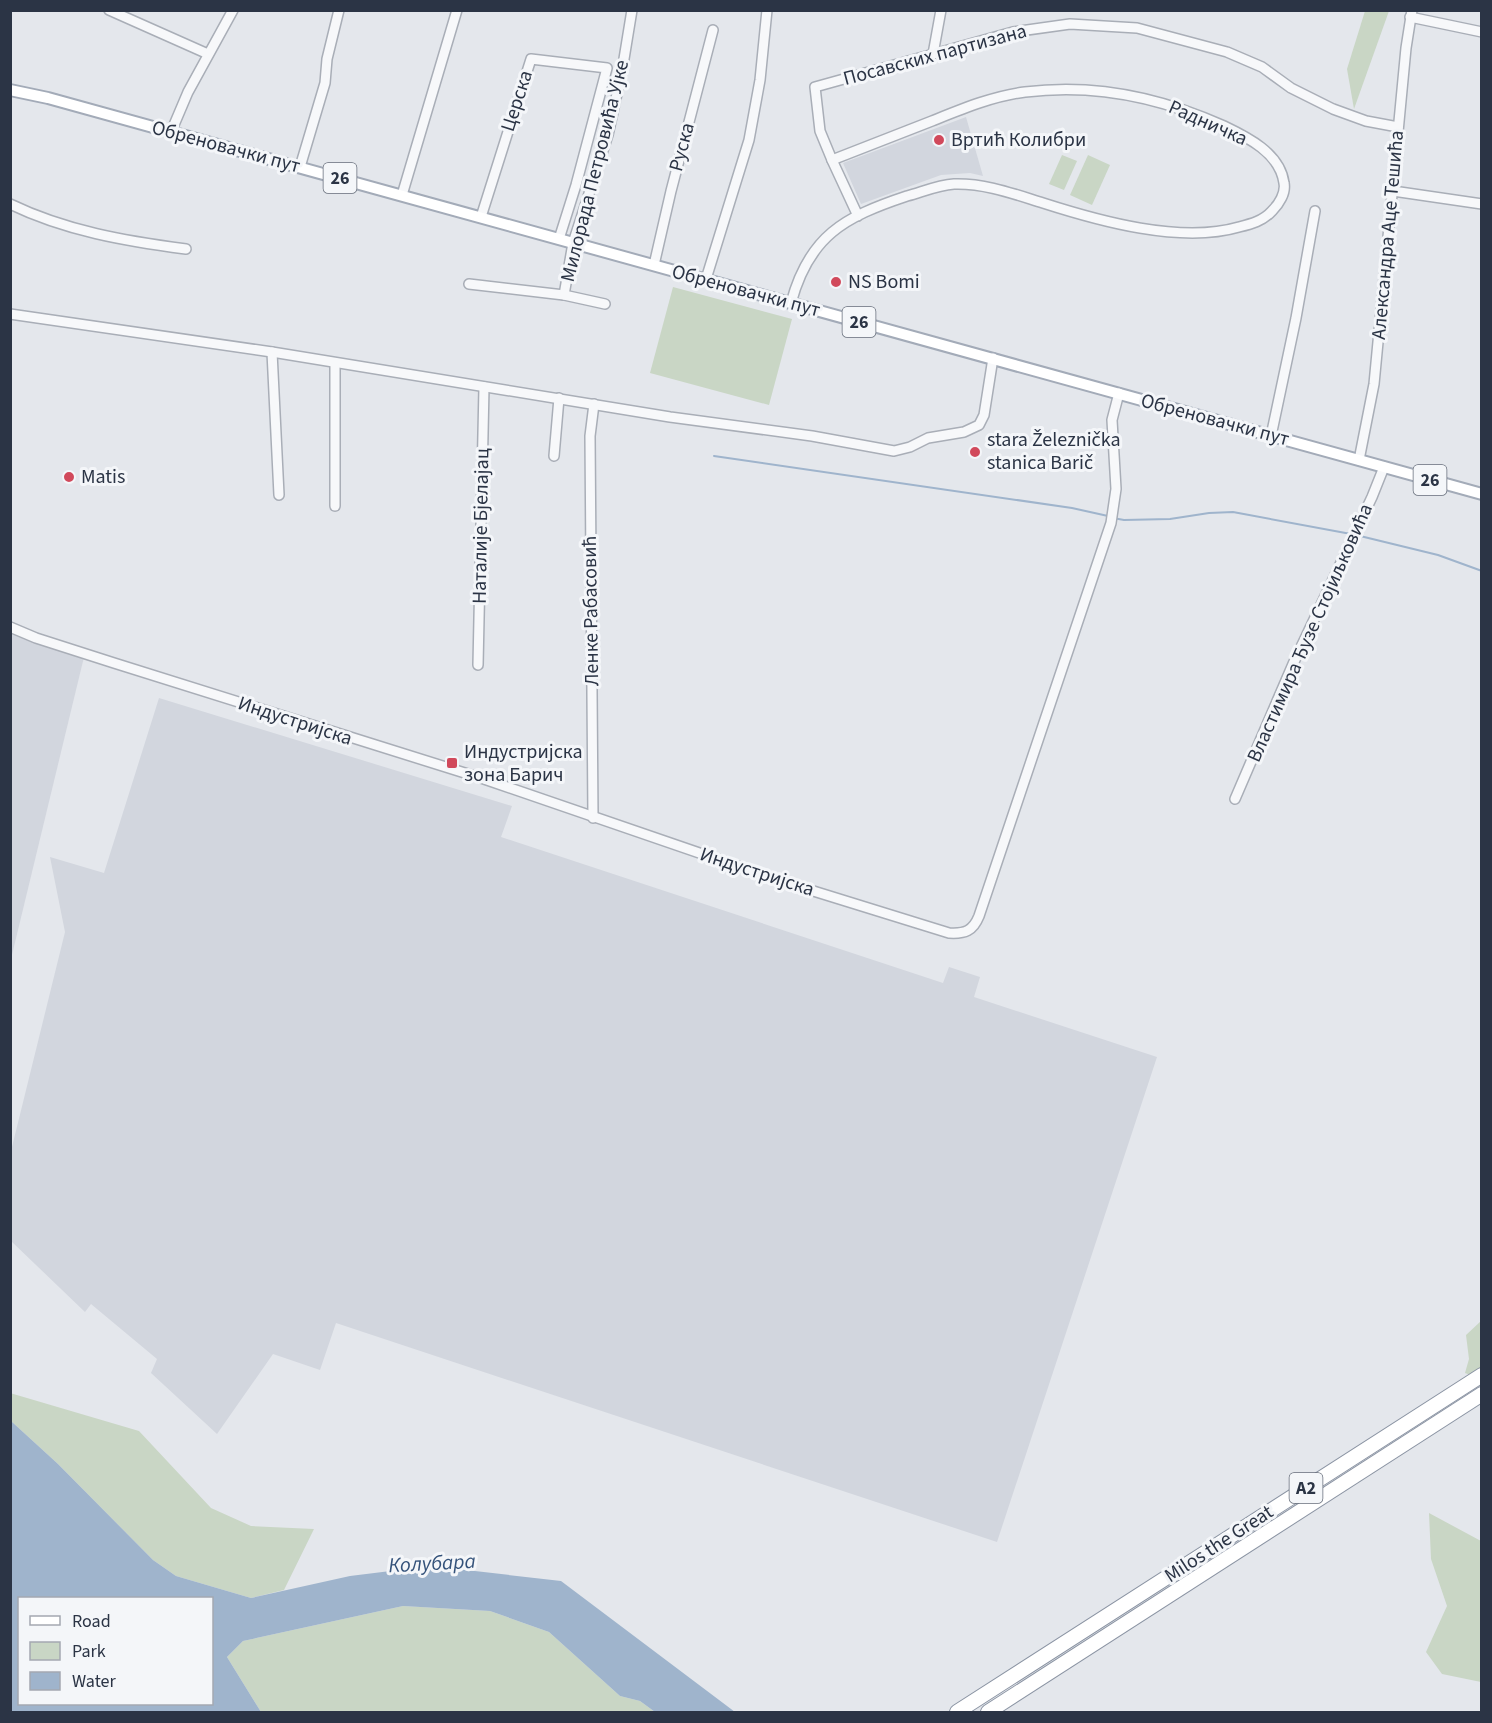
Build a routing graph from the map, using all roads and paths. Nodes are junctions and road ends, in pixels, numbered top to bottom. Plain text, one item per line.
1 (109, 10) edge
2 (233, 10) edge
3 (339, 10) edge
4 (457, 10) edge
5 (632, 10) edge
6 (767, 10) edge
7 (941, 10) edge
8 (1411, 14) edge
9 (713, 30) dead end
10 (1482, 32) edge
11 (208, 54) junction
12 (933, 54) junction
13 (10, 90) edge
14 (1398, 127) junction
15 (171, 132) junction
16 (832, 160) junction
17 (300, 167) junction
18 (1393, 191) junction
19 (402, 195) junction
20 (10, 204) edge
21 (1482, 204) edge
22 (1315, 212) dead end
23 (858, 216) junction
24 (481, 217) junction
25 (559, 239) junction
26 (573, 243) junction
27 (186, 249) dead end
28 (654, 265) junction
29 (706, 279) junction
30 (469, 284) dead end
31 (564, 295) junction
32 (791, 303) junction
33 (605, 304) dead end
34 (10, 314) edge
35 (272, 352) junction
36 (993, 358) junction
37 (335, 364) junction
38 (484, 387) junction
39 (1119, 393) junction
40 (559, 398) junction
41 (594, 405) junction
42 (1270, 436) junction
43 (555, 456) dead end
44 (1359, 460) junction
45 (1384, 467) junction
46 (1482, 494) edge
47 (279, 495) dead end
48 (335, 506) dead end
49 (10, 627) edge
50 (478, 665) dead end
51 (1236, 799) dead end
52 (593, 818) junction
53 (1482, 1375) edge
54 (1482, 1394) edge
55 (957, 1713) edge
56 (988, 1713) edge

1 - 11 street
2 - 11 street
3 - 17 street
4 - 19 street
5 - 26 street, Милорада Петровића Ујке
6 - 29 street
7 - 12 street
8 - 10 street
8 - 14 street, Александра Аце Тешића
9 - 28 street, Руска
11 - 15 street
12 - 14 street, Посавских партизана
12 - 16 street, Посавских партизана
13 - 15 main road, Обреновачки пут / 26
14 - 18 street, Александра Аце Тешића
15 - 17 main road, Обреновачки пут / 26
16 - 23 street
16 - 23 street, Радничка
17 - 19 main road, Обреновачки пут / 26
18 - 21 street
18 - 44 street, Александра Аце Тешића
19 - 24 main road, Обреновачки пут / 26
20 - 27 street
22 - 42 street
23 - 32 street, Радничка
24 - 25 main road, Обреновачки пут / 26
24 - 25 street, Церска
25 - 26 main road, Обреновачки пут / 26
26 - 28 main road, Обреновачки пут / 26
26 - 31 street, Милорада Петровића Ујке
28 - 29 main road, Обреновачки пут / 26
29 - 32 main road, Обреновачки пут / 26
30 - 31 street, Милорада Петровића Ујке
31 - 33 street, Милорада Петровића Ујке
32 - 36 main road, Обреновачки пут / 26
34 - 35 street
35 - 37 street
35 - 47 street
36 - 39 main road, Обреновачки пут / 26
36 - 41 street
37 - 38 street
37 - 48 street
38 - 40 street
38 - 50 street, Наталије Бјелајац
39 - 42 main road, Обреновачки пут / 26
39 - 52 street, Индустријска
40 - 41 street
40 - 43 street
41 - 52 street, Ленке Рабасовић
42 - 44 main road, Обреновачки пут / 26
44 - 45 main road, Обреновачки пут / 26
45 - 46 main road, Обреновачки пут / 26
45 - 51 street, Властимира Ђузе Стојиљковића
49 - 52 street, Индустријска
53 - 55 highway, Milos the Great / A2
54 - 56 highway, Milos the Great / A2

